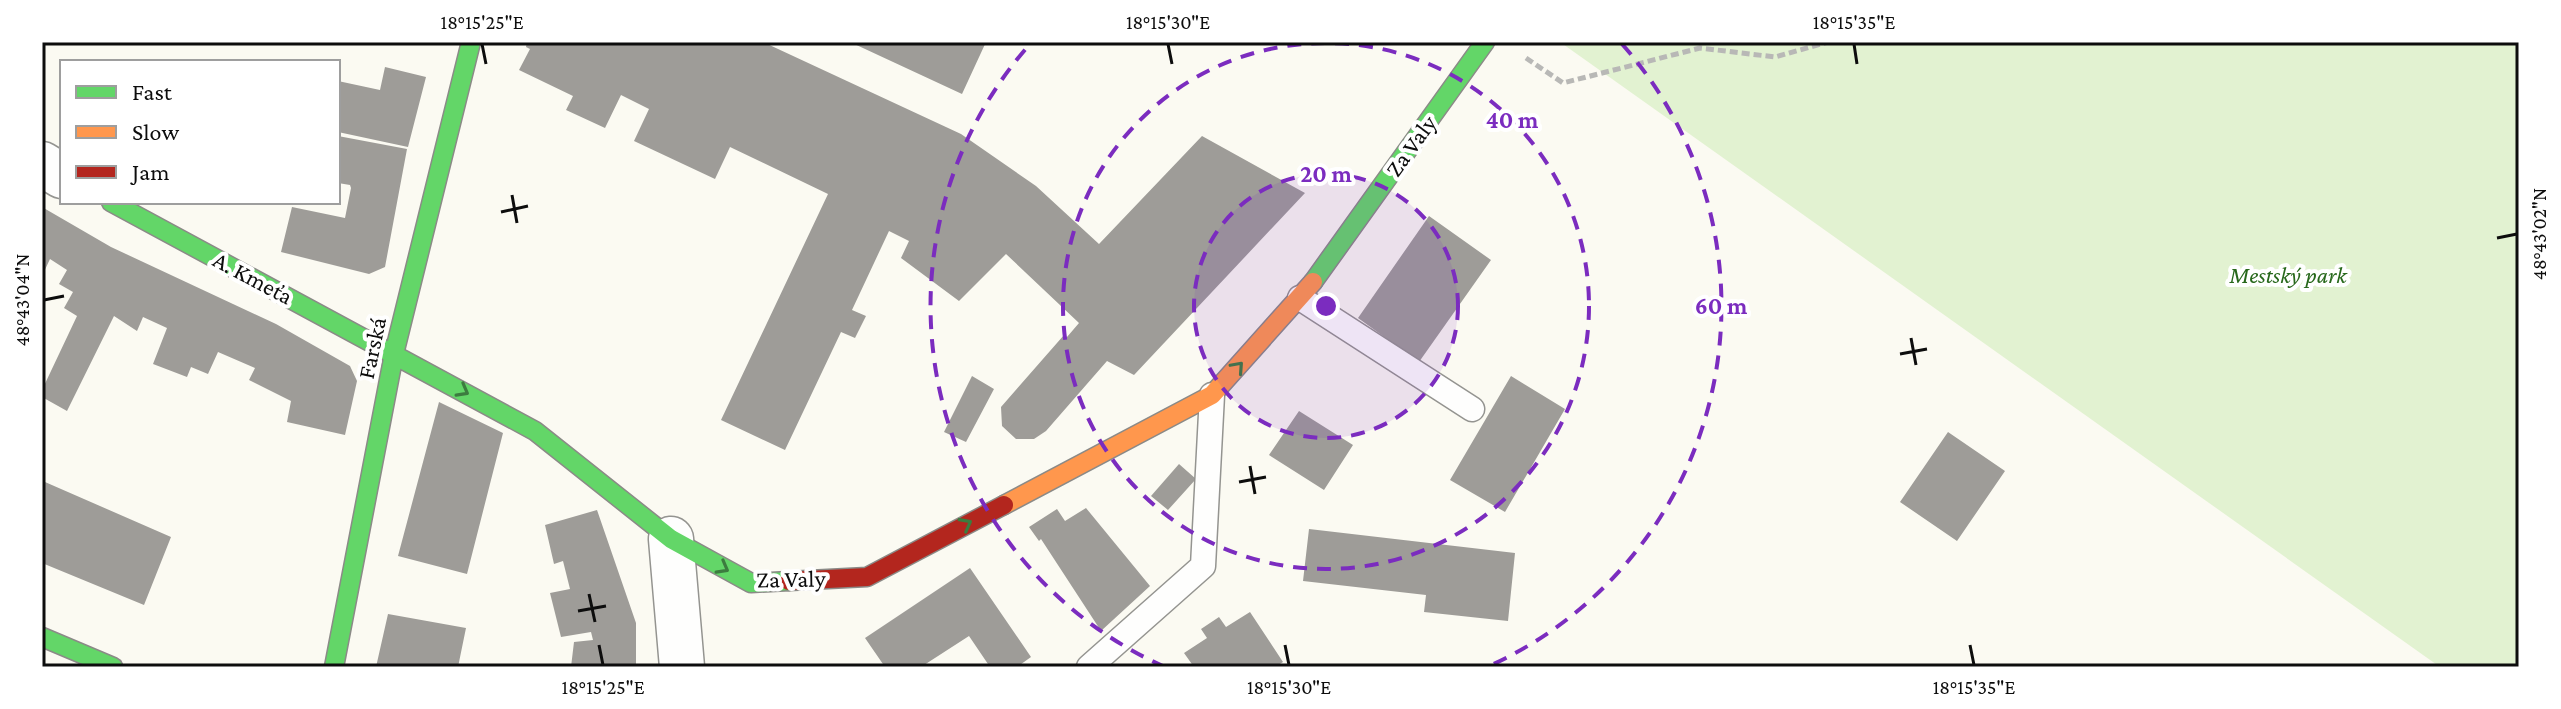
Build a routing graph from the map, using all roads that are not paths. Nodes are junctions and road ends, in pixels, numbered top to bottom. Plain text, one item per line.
1 (471, 42) edge
2 (1485, 42) edge
3 (42, 164) edge
4 (60, 175) edge
5 (115, 204) edge
6 (1300, 298) junction
7 (394, 354) junction
8 (1212, 395) junction
9 (1472, 409) dead end
10 (671, 539) junction
11 (42, 637) edge
12 (113, 667) edge
13 (334, 667) edge
14 (682, 667) edge
15 (1089, 667) edge

1 - 7 street, Farská
2 - 6 street, Za Valy
3 - 4 street
5 - 7 street, A. Kmeťa
8 -> 6 street, Za Valy
6 - 9 lane
7 -> 10 street, Za Valy
7 - 13 street, Farská
10 -> 8 street, Za Valy
8 - 15 lane
10 - 14 street
11 - 12 street

